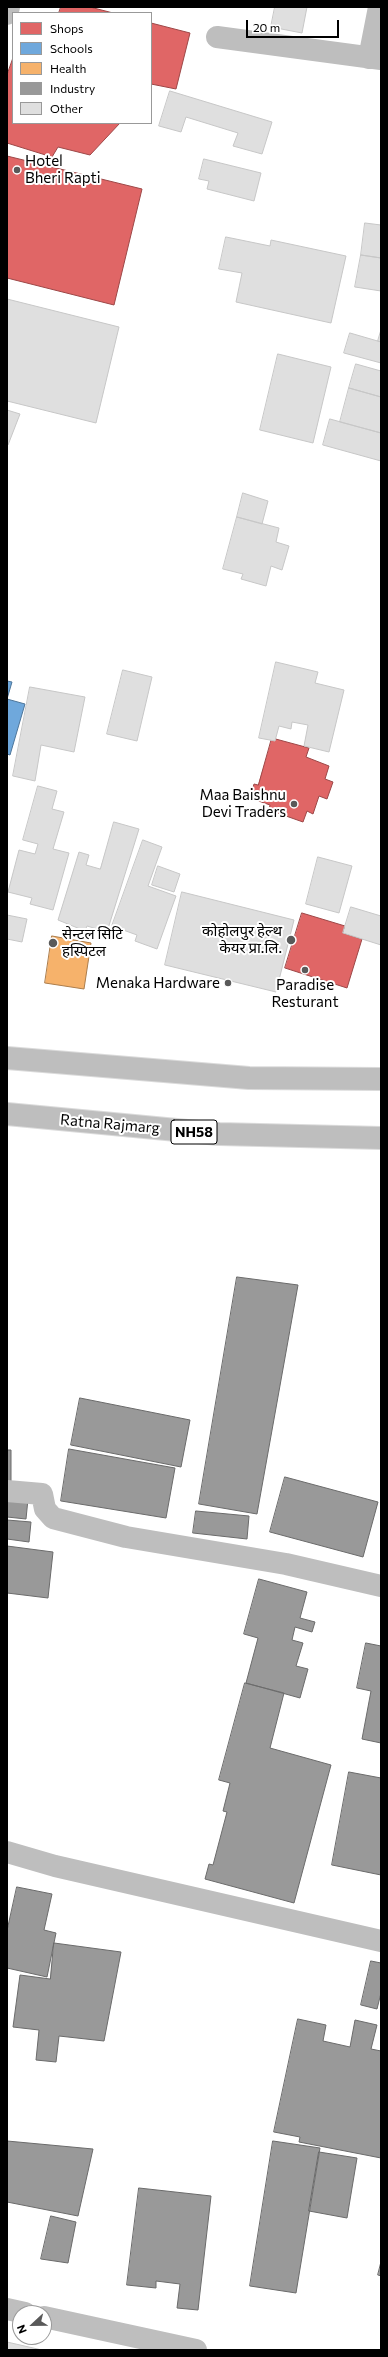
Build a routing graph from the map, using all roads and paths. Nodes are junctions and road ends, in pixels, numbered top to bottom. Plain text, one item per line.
1 (9, 7) edge
2 (379, 7) edge
3 (7, 14) edge
4 (217, 37) dead end
5 (375, 59) edge
6 (7, 1058) edge
7 (381, 1079) edge
8 (7, 1114) edge
9 (381, 1138) edge
10 (7, 1491) edge
11 (381, 1586) edge
12 (7, 1852) edge
13 (381, 1941) edge
14 (52, 2319) edge
15 (196, 2350) edge

1 - 3 main road
2 - 5 main road
4 - 5 main road
6 - 7 main road
8 - 9 main road, Ratna Rajmarg / NH58
10 - 11 main road
12 - 13 main road
14 - 15 main road

